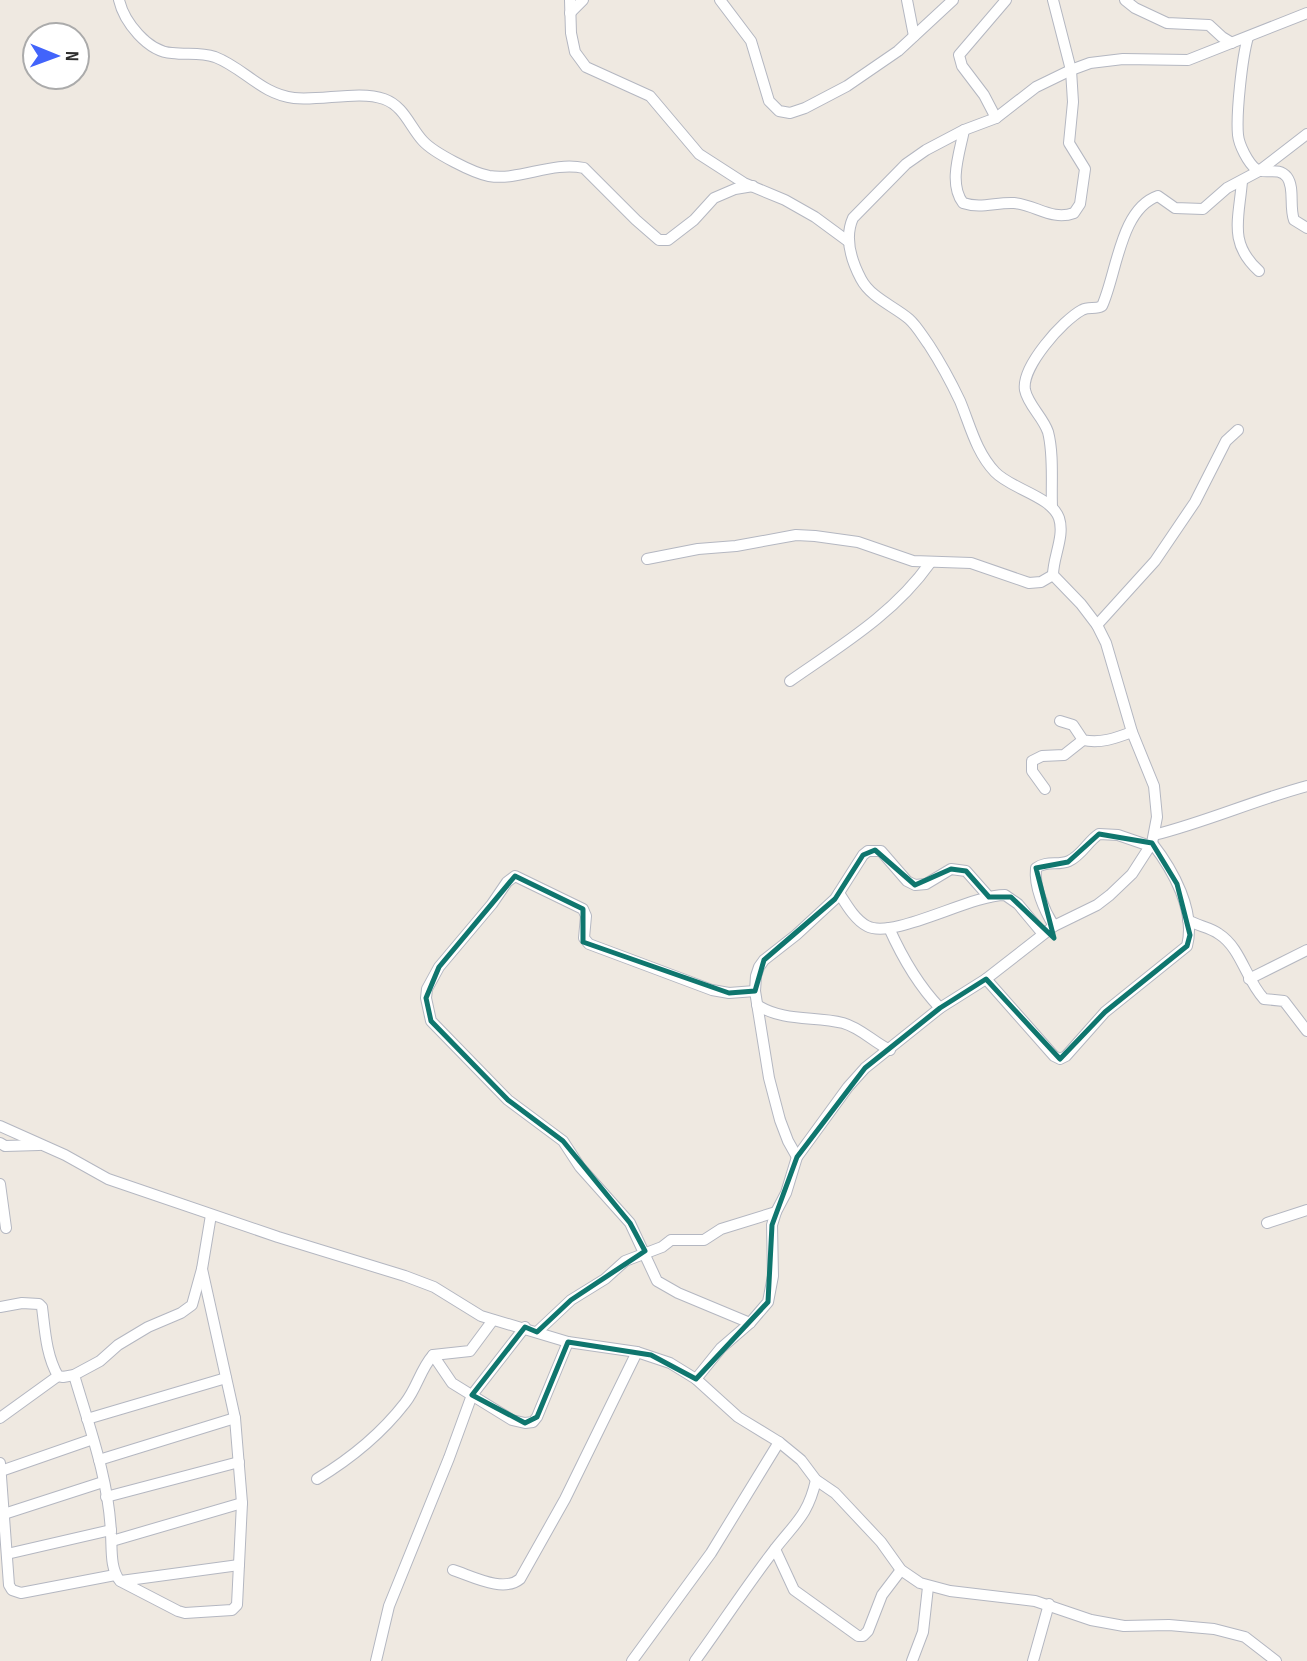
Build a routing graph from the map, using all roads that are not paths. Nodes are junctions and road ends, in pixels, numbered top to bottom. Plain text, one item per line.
1 (119, 0) edge
2 (570, 0) edge
3 (583, 0) edge
4 (720, 0) edge
5 (907, 0) edge
6 (953, 0) edge
7 (1006, 0) edge
8 (1053, 0) edge
9 (1125, 0) edge
10 (570, 13) junction
11 (1307, 13) edge
12 (914, 36) junction
13 (1248, 37) junction
14 (1232, 43) junction
15 (1071, 70) junction
16 (996, 118) junction
17 (964, 130) junction
18 (1307, 134) edge
19 (1259, 171) junction
20 (1242, 181) junction
21 (753, 186) junction
22 (1307, 228) edge
23 (849, 242) junction
24 (1259, 271) dead end
25 (1238, 430) dead end
26 (1052, 507) junction
27 (647, 559) dead end
28 (930, 563) junction
29 (1053, 575) junction
30 (1097, 625) junction
31 (790, 681) dead end
32 (1060, 721) dead end
33 (1132, 732) junction
34 (1083, 740) junction
35 (1307, 786) edge
36 (1045, 789) dead end
37 (1152, 842) junction
38 (839, 893) junction
39 (989, 897) junction
40 (1188, 920) junction
41 (1054, 926) junction
42 (889, 928) junction
43 (1043, 934) junction
44 (1307, 950) edge
45 (986, 979) junction
46 (1249, 979) junction
47 (755, 991) junction
48 (757, 1005) junction
49 (940, 1009) junction
50 (1307, 1031) edge
51 (890, 1049) junction
52 (0, 1126) edge
53 (39, 1145) junction
54 (2, 1147) edge
55 (797, 1157) junction
56 (0, 1184) edge
57 (1307, 1210) edge
58 (776, 1212) junction
59 (211, 1215) junction
60 (1267, 1223) dead end
61 (6, 1228) dead end
62 (645, 1253) junction
63 (202, 1269) junction
64 (0, 1307) edge
65 (493, 1320) junction
66 (750, 1323) junction
67 (525, 1327) junction
68 (537, 1332) junction
69 (568, 1342) junction
70 (637, 1352) junction
71 (433, 1355) junction
72 (74, 1375) junction
73 (58, 1376) junction
74 (226, 1378) junction
75 (696, 1379) junction
76 (472, 1395) junction
77 (0, 1418) edge
78 (235, 1418) junction
79 (88, 1419) junction
80 (93, 1439) junction
81 (779, 1442) junction
82 (99, 1460) junction
83 (239, 1462) junction
84 (0, 1463) edge
85 (1, 1471) edge
86 (317, 1479) dead end
87 (816, 1480) junction
88 (103, 1482) junction
89 (106, 1497) junction
90 (242, 1503) junction
91 (4, 1514) junction
92 (111, 1535) junction
93 (775, 1549) junction
94 (7, 1554) junction
95 (239, 1566) junction
96 (453, 1570) dead end
97 (901, 1570) junction
98 (117, 1578) junction
99 (928, 1587) junction
100 (1049, 1604) junction
101 (1271, 1659) edge
102 (376, 1661) edge
103 (632, 1661) edge
104 (695, 1661) edge
105 (912, 1661) edge
106 (1033, 1661) edge

1 - 21 street
2 - 10 street
3 - 10 street
4 - 12 street
5 - 12 street
6 - 12 street
7 - 16 street
8 - 15 street
9 - 14 street
10 - 21 street
11 - 13 street
13 - 14 street
13 - 19 street
14 - 15 street
15 - 16 street
15 - 17 street
16 - 17 street
17 - 23 street
18 - 19 street
19 - 20 street
19 - 22 street
20 - 24 street
20 - 26 street
21 - 23 street
23 - 26 street
25 - 30 street
26 - 29 street
27 - 28 street
28 - 29 street
28 - 31 street
29 - 30 street
30 - 33 street
32 - 34 street
33 - 34 street
33 - 37 street
34 - 36 street
35 - 37 street
37 - 40 street
37 - 41 street
37 - 41 street
38 - 39 street
38 - 42 street
38 - 47 street
39 - 42 street
39 - 43 street
40 - 45 street
40 - 46 street
41 - 43 street
42 - 49 street
43 - 45 street
44 - 46 street
45 - 49 street
46 - 50 street
47 - 48 street
47 - 62 street
48 - 51 street
48 - 55 street
49 - 51 street
51 - 55 street
52 - 53 street
53 - 54 street
53 - 59 street
55 - 58 street
56 - 61 street
57 - 60 street
58 - 62 street
58 - 66 street
59 - 63 street
59 - 65 street
62 - 66 street
62 - 68 street
63 - 72 street
63 - 74 street
64 - 73 street
65 - 67 street
65 - 71 street
66 - 75 street
67 - 68 street
67 - 76 street
68 - 69 street
69 - 70 street
69 - 76 street
70 - 75 street
70 - 96 street
71 - 76 street
71 - 86 street
72 - 73 street
72 - 79 street
73 - 77 street
74 - 78 street
74 - 79 street
75 - 81 street
76 - 102 street
78 - 82 street
78 - 83 street
79 - 80 street
80 - 82 street
80 - 85 street
81 - 87 street
81 - 103 street
82 - 88 street
83 - 89 street
83 - 90 street
84 - 85 street
85 - 91 street
87 - 93 street
87 - 97 street
88 - 89 street
88 - 91 street
89 - 92 street
90 - 92 street
90 - 95 street
91 - 94 street
92 - 94 street
92 - 98 street
93 - 97 street
93 - 104 street
94 - 98 street
95 - 98 street
95 - 98 street
97 - 99 street
99 - 100 street
99 - 105 street
100 - 101 street
100 - 106 street

